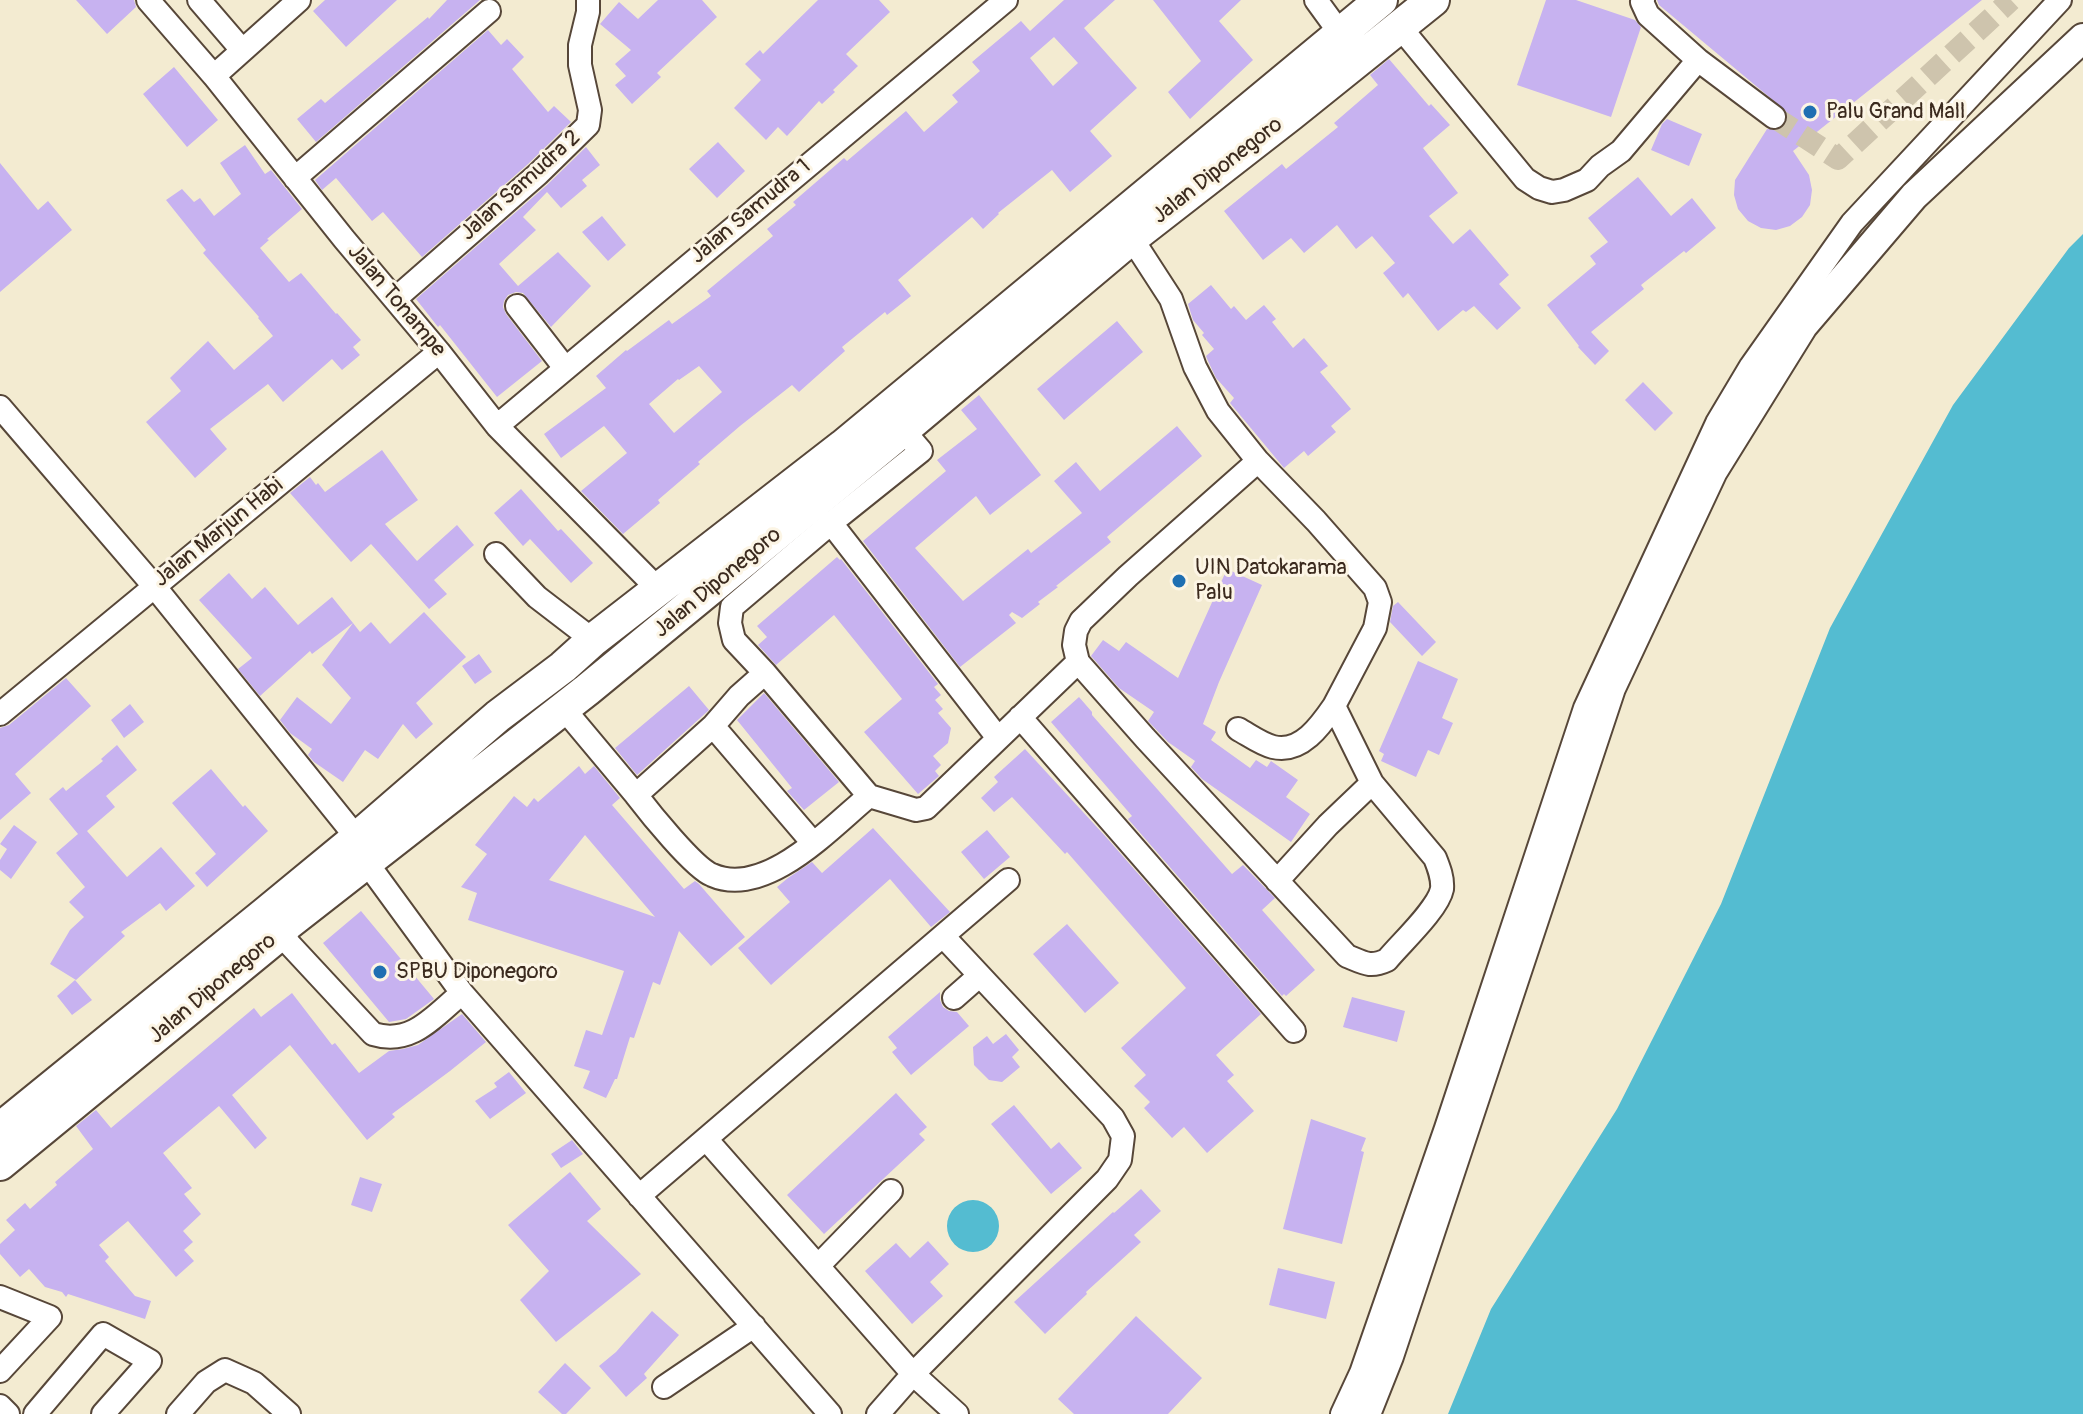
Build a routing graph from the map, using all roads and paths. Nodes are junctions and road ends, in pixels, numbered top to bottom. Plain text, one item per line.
1 (148, 0) edge
2 (199, 0) edge
3 (299, 0) edge
4 (588, 0) edge
5 (1006, 0) edge
6 (1316, 0) edge
7 (1381, 0) edge
8 (1433, 0) edge
9 (1643, 0) edge
10 (2060, 0) edge
11 (489, 11) dead end
12 (1400, 27) junction
13 (1340, 33) junction
14 (2083, 38) edge
15 (242, 50) junction
16 (1698, 60) junction
17 (214, 76) junction
18 (1774, 117) tunnel mouth
19 (295, 178) junction
20 (1129, 240) junction
21 (395, 299) junction
22 (517, 306) dead end
23 (439, 352) junction
24 (565, 368) junction
25 (0, 407) edge
26 (497, 426) junction
27 (903, 430) junction
28 (1258, 461) junction
29 (831, 523) junction
30 (496, 554) dead end
31 (154, 586) junction
32 (658, 589) junction
33 (593, 640) junction
34 (1078, 662) junction
35 (563, 667) junction
36 (765, 673) junction
37 (576, 700) junction
38 (1334, 706) junction
39 (0, 714) edge
40 (1020, 717) junction
41 (713, 726) junction
42 (1238, 729) dead end
43 (998, 738) junction
44 (1372, 783) junction
45 (636, 795) junction
46 (869, 796) junction
47 (813, 843) junction
48 (362, 851) junction
49 (1008, 880) dead end
50 (1277, 881) junction
51 (273, 924) junction
52 (943, 936) junction
53 (979, 976) junction
54 (462, 993) junction
55 (954, 998) dead end
56 (1294, 1031) dead end
57 (0, 1129) edge
58 (706, 1139) junction
59 (0, 1164) edge
60 (891, 1191) dead end
61 (639, 1196) junction
62 (818, 1266) junction
63 (0, 1297) edge
64 (754, 1326) junction
65 (0, 1371) edge
66 (913, 1374) junction
67 (664, 1387) dead end
68 (0, 1406) edge
69 (8, 1414) edge
70 (35, 1414) edge
71 (103, 1414) edge
72 (178, 1414) edge
73 (289, 1414) edge
74 (830, 1414) edge
75 (878, 1414) edge
76 (957, 1414) edge
77 (1342, 1414) edge
78 (1366, 1414) edge

1 - 17 street, Jalan Tonampe
2 - 15 street
3 - 15 street
4 - 21 street, Jalan Samudra 2
5 - 24 street, Jalan Samudra 1
6 - 13 street
7 - 13 highway, Jalan Diponegoro
8 - 12 highway, Jalan Diponegoro
9 - 16 street
10 - 77 street
11 - 19 street
12 - 16 street
12 - 20 highway, Jalan Diponegoro
13 - 32 highway, Jalan Diponegoro
14 - 78 main road
15 - 17 street
16 - 18 street
17 - 19 street, Jalan Tonampe
19 - 21 street, Jalan Tonampe
20 - 27 highway, Jalan Diponegoro
20 - 28 street
21 - 23 street, Jalan Tonampe
22 - 24 street
23 - 26 street, Jalan Tonampe
23 - 31 street, Jalan Marjun Habi
24 - 26 street, Jalan Samudra 1
25 - 31 street
26 - 32 street, Jalan Tonampe
27 - 29 street
27 - 37 highway, Jalan Diponegoro
28 - 34 street
28 - 38 street
29 - 36 street
29 - 43 street
30 - 33 street
31 - 39 street, Jalan Marjun Habi
31 - 48 street
32 - 33 highway, Jalan Diponegoro
33 - 35 highway, Jalan Diponegoro
34 - 40 street
34 - 50 street
35 - 37 highway
35 - 48 highway, Jalan Diponegoro
36 - 41 street
36 - 46 street
37 - 45 street
37 - 48 highway, Jalan Diponegoro
38 - 42 street
38 - 44 street
40 - 43 street
40 - 56 street
41 - 45 street
41 - 47 street
43 - 46 street
44 - 50 street
44 - 50 street
45 - 47 street
46 - 47 street
48 - 51 highway, Jalan Diponegoro
48 - 54 street
49 - 52 street
51 - 54 street
51 - 57 highway, Jalan Diponegoro
51 - 59 highway, Jalan Diponegoro
52 - 53 street
52 - 58 street
53 - 55 street
53 - 66 street
54 - 61 street
58 - 61 street
58 - 62 street
60 - 62 street
61 - 64 street
62 - 66 street
63 - 65 street
64 - 67 street
64 - 74 street
66 - 75 street
66 - 76 street
68 - 69 street
70 - 71 street
72 - 73 street

